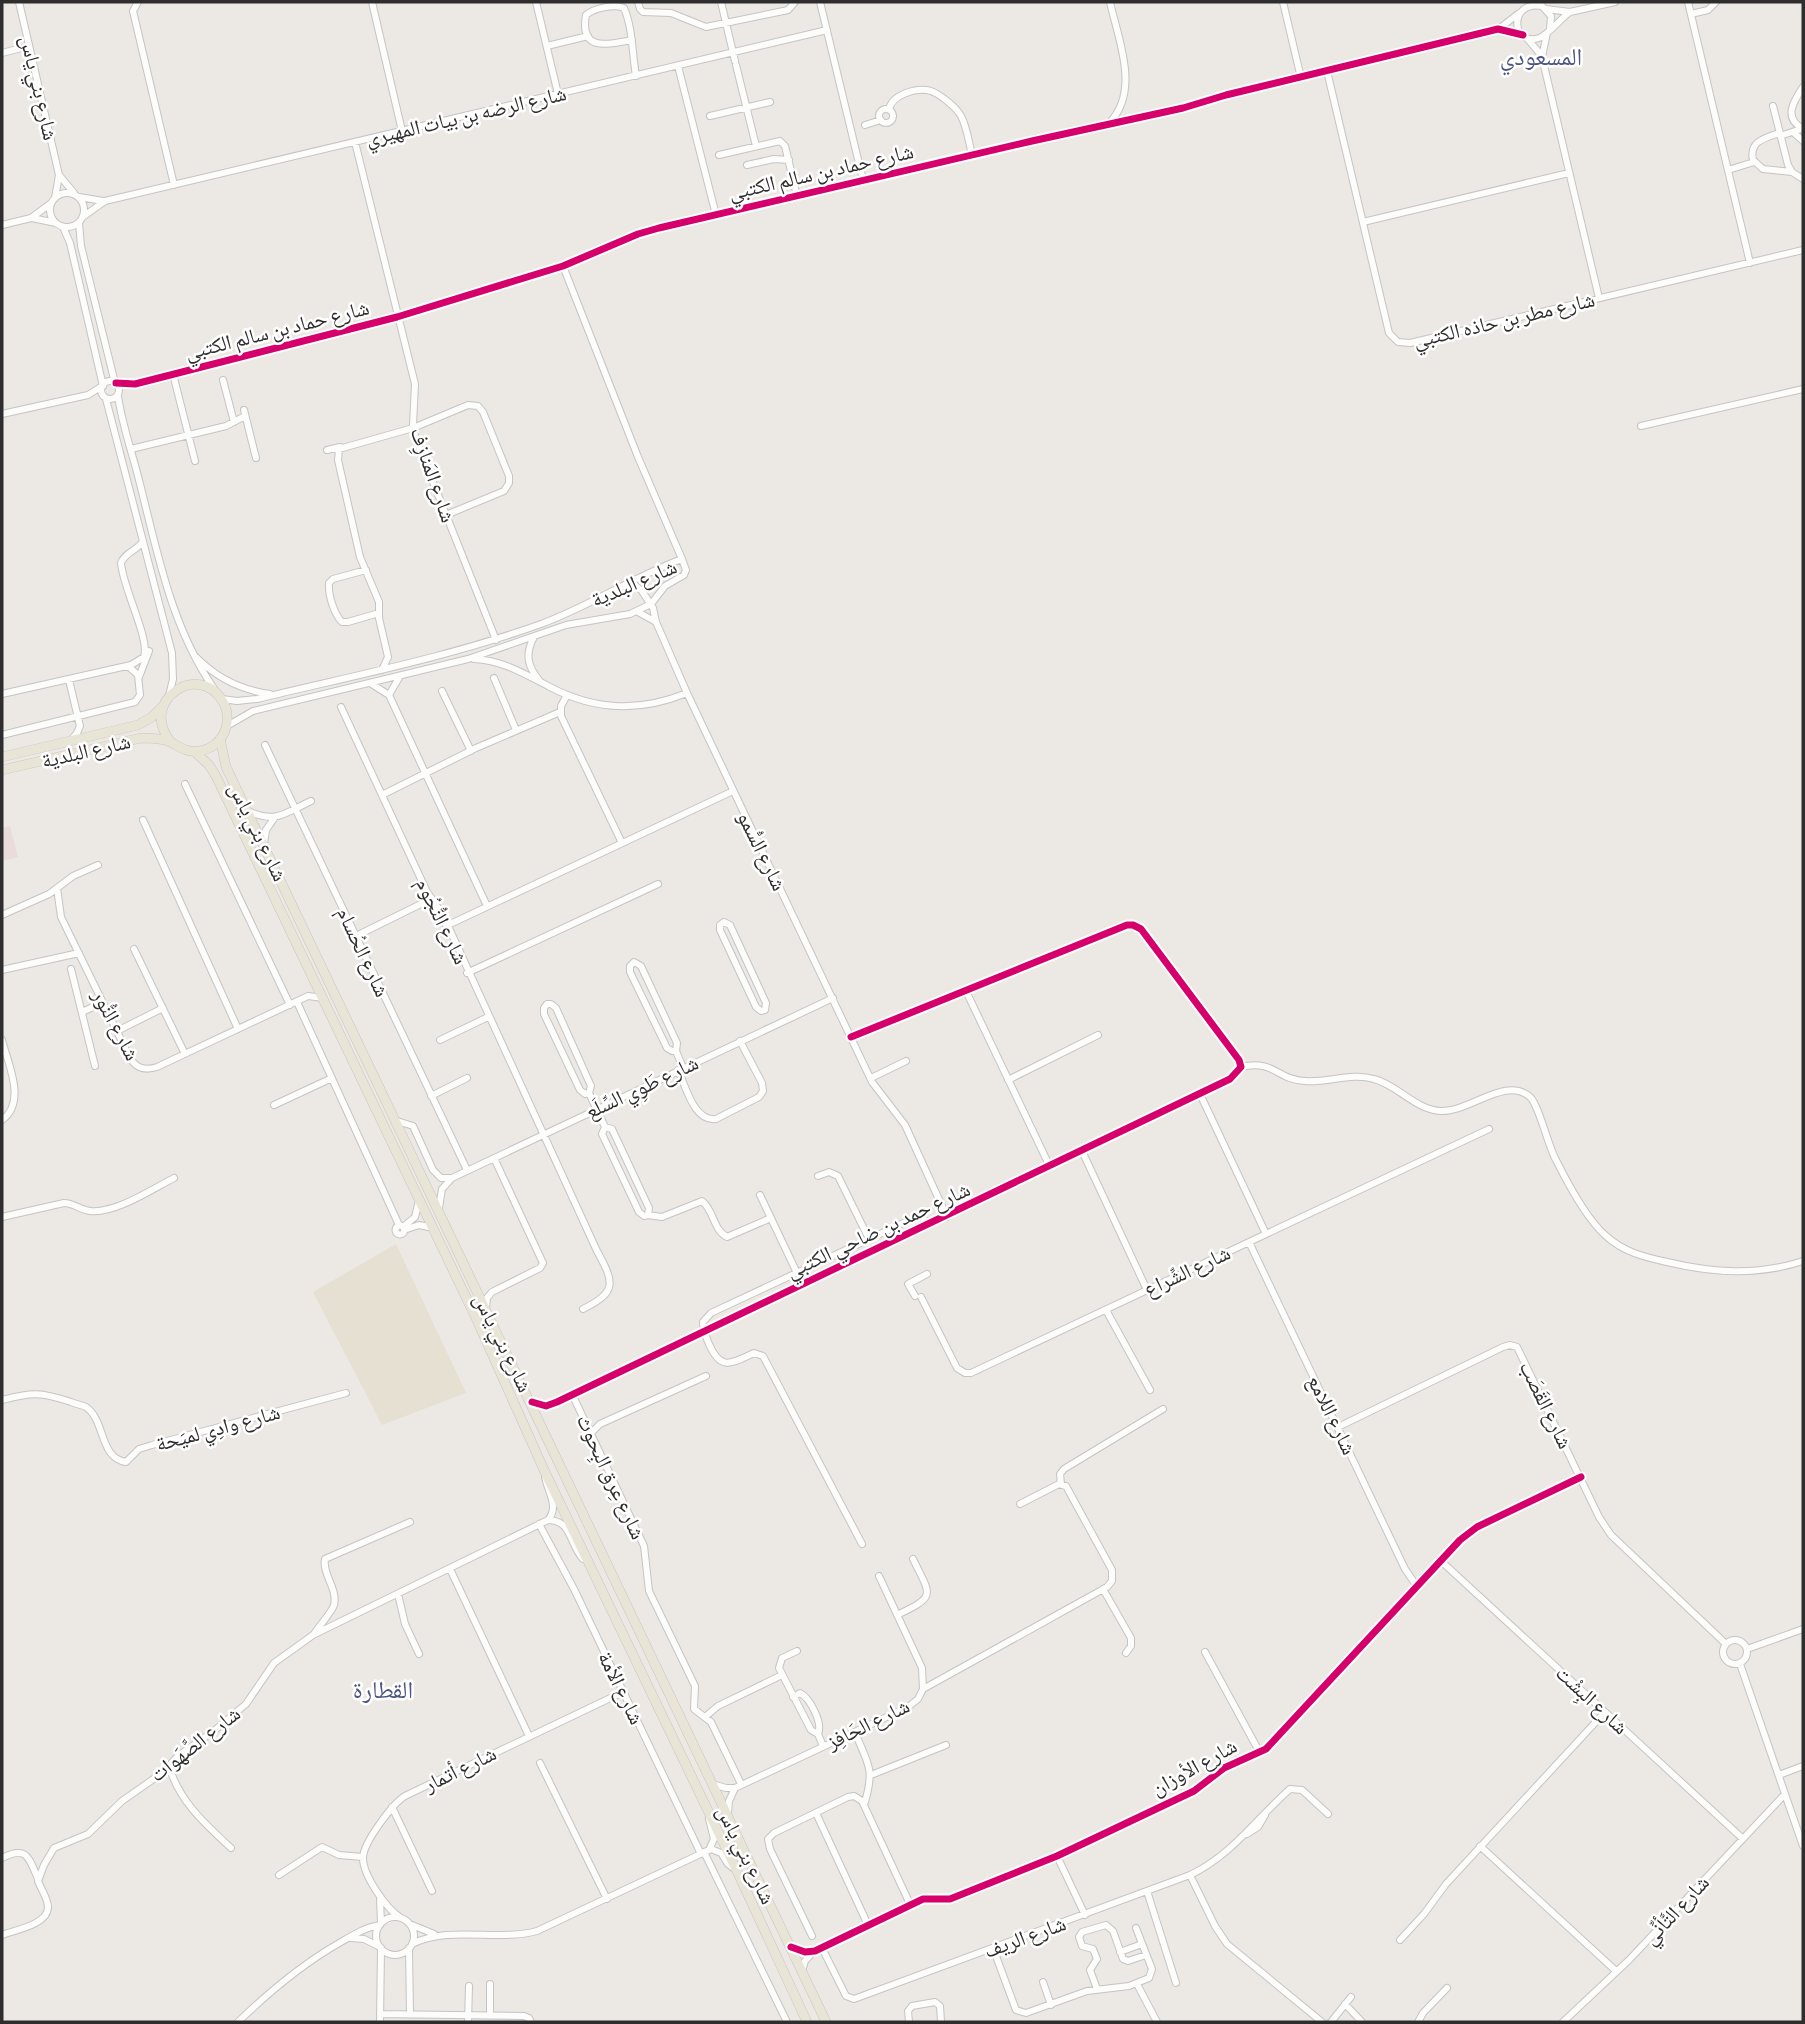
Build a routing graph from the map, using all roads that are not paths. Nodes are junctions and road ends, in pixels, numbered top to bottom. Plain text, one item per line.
1 (19, 2) edge
2 (138, 2) edge
3 (372, 2) edge
4 (536, 2) edge
5 (638, 2) edge
6 (721, 2) edge
7 (795, 2) edge
8 (820, 2) edge
9 (1110, 2) edge
10 (1283, 2) edge
11 (1615, 2) edge
12 (1688, 2) edge
13 (1716, 2) edge
14 (1542, 5) edge
15 (1521, 8) edge
16 (1570, 12) junction
17 (1691, 14) junction
18 (726, 25) junction
19 (1498, 29) junction
20 (827, 30) junction
21 (1548, 31) junction
22 (588, 36) junction
23 (1524, 36) junction
24 (632, 40) junction
25 (547, 46) junction
26 (29, 47) junction
27 (2, 53) edge
28 (1542, 57) junction
29 (735, 59) junction
30 (678, 66) junction
31 (1327, 71) junction
32 (636, 76) junction
33 (1301, 78) junction
34 (1803, 88) edge
35 (558, 94) junction
36 (770, 102) dead end
37 (1773, 106) dead end
38 (746, 107) junction
39 (710, 116) dead end
40 (1107, 124) junction
41 (850, 129) junction
42 (1802, 129) edge
43 (402, 131) junction
44 (1793, 132) junction
45 (1780, 134) junction
46 (1803, 141) edge
47 (355, 142) junction
48 (758, 145) junction
49 (719, 155) dead end
50 (972, 155) junction
51 (789, 160) junction
52 (764, 161) junction
53 (1754, 162) junction
54 (747, 166) dead end
55 (1728, 170) junction
56 (1793, 172) junction
57 (1569, 173) junction
58 (59, 175) junction
59 (1803, 179) edge
60 (863, 180) junction
61 (174, 185) junction
62 (77, 196) junction
63 (797, 196) junction
64 (54, 200) junction
65 (105, 201) junction
66 (716, 215) junction
67 (84, 216) junction
68 (31, 218) junction
69 (1363, 222) junction
70 (56, 223) junction
71 (79, 223) junction
72 (2, 225) edge
73 (63, 227) junction
74 (1803, 250) edge
75 (1750, 262) junction
76 (563, 267) junction
77 (1599, 298) junction
78 (397, 317) junction
79 (173, 374) junction
80 (223, 380) dead end
81 (116, 383) junction
82 (135, 384) junction
83 (103, 386) junction
84 (1803, 388) edge
85 (118, 395) junction
86 (88, 396) junction
87 (106, 398) junction
88 (2, 414) edge
89 (234, 422) junction
90 (1641, 426) dead end
91 (413, 428) junction
92 (188, 435) junction
93 (342, 447) junction
94 (131, 449) junction
95 (327, 450) dead end
96 (256, 458) dead end
97 (195, 461) dead end
98 (446, 515) junction
99 (143, 541) junction
100 (134, 551) junction
101 (147, 556) junction
102 (682, 559) junction
103 (366, 570) junction
104 (630, 580) junction
105 (650, 604) junction
106 (379, 612) junction
107 (638, 612) junction
108 (656, 622) junction
109 (531, 627) junction
110 (143, 636) junction
111 (533, 638) junction
112 (496, 640) junction
113 (482, 644) junction
114 (192, 653) junction
115 (485, 654) junction
116 (388, 657) junction
117 (468, 659) junction
118 (400, 665) junction
119 (128, 666) junction
120 (382, 670) junction
121 (400, 676) junction
122 (138, 678) junction
123 (494, 678) dead end
124 (69, 680) junction
125 (540, 681) junction
126 (370, 683) junction
127 (442, 691) dead end
128 (687, 693) junction
129 (2, 694) edge
130 (275, 695) junction
131 (389, 695) junction
132 (567, 695) junction
133 (169, 696) junction
134 (220, 697) junction
135 (163, 706) junction
136 (341, 707) dead end
137 (560, 712) junction
138 (78, 717) junction
139 (80, 726) junction
140 (226, 726) junction
141 (516, 730) junction
142 (2, 735) edge
143 (99, 735) junction
144 (220, 739) junction
145 (69, 741) junction
146 (171, 742) junction
147 (265, 745) dead end
148 (194, 751) junction
149 (471, 751) junction
150 (2, 757) edge
151 (2, 770) edge
152 (426, 773) junction
153 (185, 784) dead end
154 (733, 791) junction
155 (382, 794) junction
156 (311, 801) dead end
157 (295, 808) junction
158 (247, 811) junction
159 (275, 817) junction
160 (143, 820) dead end
161 (622, 843) junction
162 (264, 845) junction
163 (98, 865) dead end
164 (658, 884) dead end
165 (57, 888) junction
166 (431, 899) junction
167 (487, 906) junction
168 (2, 915) edge
169 (446, 926) junction
170 (356, 936) junction
171 (134, 948) dead end
172 (79, 953) junction
173 (71, 969) dead end
174 (2, 970) edge
175 (467, 972) junction
176 (315, 980) junction
177 (966, 991) junction
178 (309, 996) junction
179 (323, 998) junction
180 (833, 998) junction
181 (102, 1003) junction
182 (293, 1003) junction
183 (163, 1008) junction
184 (765, 1010) junction
185 (82, 1012) junction
186 (488, 1017) junction
187 (772, 1027) junction
188 (238, 1029) junction
189 (117, 1031) junction
190 (1098, 1035) dead end
191 (851, 1037) junction
192 (2, 1040) edge
193 (440, 1040) dead end
194 (740, 1041) junction
195 (676, 1051) junction
196 (185, 1054) junction
197 (1234, 1056) junction
198 (906, 1061) dead end
199 (95, 1066) dead end
200 (1241, 1067) junction
201 (680, 1069) junction
202 (1235, 1075) junction
203 (332, 1078) junction
204 (467, 1078) dead end
205 (870, 1078) junction
206 (1008, 1080) junction
207 (589, 1093) junction
208 (1200, 1094) junction
209 (432, 1096) junction
210 (274, 1105) dead end
211 (597, 1109) junction
212 (2, 1120) edge
213 (397, 1121) junction
214 (606, 1127) junction
215 (1489, 1129) dead end
216 (542, 1135) junction
217 (395, 1148) junction
218 (1082, 1151) junction
219 (494, 1158) junction
220 (1050, 1167) junction
221 (420, 1170) junction
222 (467, 1170) junction
223 (818, 1176) dead end
224 (174, 1178) dead end
225 (452, 1178) junction
226 (760, 1195) dead end
227 (419, 1199) junction
228 (439, 1210) junction
229 (648, 1215) junction
230 (2, 1217) edge
231 (947, 1217) junction
232 (771, 1218) junction
233 (929, 1225) junction
234 (402, 1227) junction
235 (433, 1228) junction
236 (1266, 1234) junction
237 (869, 1239) junction
238 (1249, 1242) junction
239 (1803, 1261) edge
240 (797, 1273) junction
241 (927, 1274) dead end
242 (1147, 1290) junction
243 (486, 1309) junction
244 (583, 1309) dead end
245 (1106, 1310) junction
246 (704, 1332) junction
247 (706, 1376) dead end
248 (1150, 1390) dead end
249 (346, 1393) dead end
250 (572, 1394) junction
251 (2, 1400) edge
252 (532, 1402) junction
253 (546, 1406) junction
254 (1163, 1409) dead end
255 (584, 1420) junction
256 (541, 1422) junction
257 (600, 1424) junction
258 (1338, 1427) junction
259 (591, 1433) junction
260 (534, 1448) junction
261 (554, 1452) junction
262 (544, 1470) junction
263 (1581, 1477) junction
264 (1062, 1484) junction
265 (1020, 1504) dead end
266 (548, 1520) junction
267 (410, 1522) dead end
268 (539, 1524) junction
269 (862, 1544) dead end
270 (587, 1559) junction
271 (913, 1559) dead end
272 (1441, 1561) junction
273 (450, 1569) junction
274 (879, 1576) dead end
275 (1418, 1588) junction
276 (1104, 1589) junction
277 (398, 1594) junction
278 (897, 1615) junction
279 (1803, 1629) edge
280 (313, 1635) junction
281 (1726, 1644) junction
282 (1747, 1648) junction
283 (797, 1651) dead end
284 (1205, 1652) dead end
285 (1126, 1653) dead end
286 (419, 1654) dead end
287 (1740, 1664) junction
288 (782, 1675) junction
289 (923, 1689) junction
290 (624, 1692) junction
291 (793, 1696) junction
292 (1605, 1712) junction
293 (705, 1717) junction
294 (855, 1733) junction
295 (818, 1734) junction
296 (529, 1736) junction
297 (946, 1745) dead end
298 (824, 1746) junction
299 (1260, 1752) junction
300 (540, 1763) dead end
301 (169, 1766) junction
302 (1803, 1766) edge
303 (871, 1775) junction
304 (1779, 1775) junction
305 (712, 1784) junction
306 (738, 1786) junction
307 (1785, 1794) junction
308 (864, 1805) junction
309 (392, 1807) junction
310 (708, 1811) junction
311 (816, 1812) junction
312 (1328, 1814) dead end
313 (728, 1816) junction
314 (1742, 1839) junction
315 (1480, 1846) junction
316 (1803, 1846) edge
317 (230, 1848) dead end
318 (705, 1852) junction
319 (1057, 1856) junction
320 (363, 1857) junction
321 (2, 1858) edge
322 (737, 1871) junction
323 (279, 1875) dead end
324 (1190, 1875) junction
325 (38, 1881) junction
326 (1147, 1891) junction
327 (432, 1892) dead end
328 (380, 1897) junction
329 (607, 1899) junction
330 (910, 1905) junction
331 (1085, 1915) junction
332 (401, 1918) junction
333 (380, 1924) junction
334 (411, 1925) junction
335 (868, 1925) junction
336 (1136, 1928) dead end
337 (2, 1935) edge
338 (436, 1935) junction
339 (812, 1936) dead end
340 (346, 1940) junction
341 (1400, 1940) dead end
342 (1142, 1944) junction
343 (410, 1946) junction
344 (380, 1947) junction
345 (790, 1947) junction
346 (993, 1948) junction
347 (819, 1949) junction
348 (1120, 1952) junction
349 (1146, 1955) junction
350 (802, 1971) junction
351 (1616, 1971) junction
352 (1043, 1982) dead end
353 (1176, 1983) dead end
354 (490, 1984) dead end
355 (1137, 1984) junction
356 (469, 1986) dead end
357 (1447, 1988) dead end
358 (1097, 1989) junction
359 (1351, 1997) dead end
360 (1345, 2004) junction
361 (1051, 2005) junction
362 (410, 2015) junction
363 (490, 2016) junction
364 (380, 2018) edge
365 (468, 2019) edge
366 (239, 2022) edge
367 (531, 2022) edge
368 (787, 2022) edge
369 (807, 2022) edge
370 (826, 2022) edge
371 (909, 2022) edge
372 (941, 2022) edge
373 (1157, 2022) edge
374 (1322, 2022) edge
375 (1331, 2022) edge
376 (1362, 2022) edge
377 (1418, 2022) edge
378 (1563, 2022) edge

1 - 26 street, شارع بني ياس
2 - 61 street
3 - 43 street
4 - 25 street
5 - 18 street
6 - 18 street
7 - 18 street
8 - 20 street
9 - 40 street
10 - 33 street
11 - 16 street
12 - 17 street
13 - 17 street
14 - 15 street
14 - 16 street
14 - 21 street
15 - 19 street, شارع حماد بن سالم الكتبي
15 - 23 street
16 - 21 street
17 - 55 street
18 - 29 street
19 - 23 street, شارع حماد بن سالم الكتبي
19 - 31 street, شارع حماد بن سالم الكتبي
20 - 29 street, شارع الرضه بن بيات المهيري
20 - 41 street
21 - 23 street
21 - 28 street
22 - 24 street
22 - 24 street
22 - 25 street
23 - 28 street
24 - 32 street
25 - 35 street
26 - 27 street
26 - 58 street, شارع بني ياس
28 - 57 street
29 - 30 street, شارع الرضه بن بيات المهيري
29 - 38 street
30 - 32 street, شارع الرضه بن بيات المهيري
30 - 66 street
31 - 33 street, شارع حماد بن سالم الكتبي
31 - 69 street, شارع مطر بن حاذه الكتبي
32 - 35 street, شارع الرضه بن بيات المهيري
33 - 40 street, شارع حماد بن سالم الكتبي
34 - 42 street
35 - 43 street, شارع الرضه بن بيات المهيري
36 - 38 street
37 - 45 street
38 - 39 street
38 - 48 street
40 - 50 street, شارع حماد بن سالم الكتبي
41 - 50 street
41 - 60 street
42 - 44 street
43 - 47 street, شارع الرضه بن بيات المهيري
44 - 45 street
44 - 46 street
45 - 53 street
45 - 56 street
47 - 61 street, شارع الرضه بن بيات المهيري
47 - 78 street, شارع المَنازِف
48 - 49 street
48 - 51 street
48 - 52 street
50 - 60 street, شارع حماد بن سالم الكتبي
51 - 52 street
51 - 63 street
52 - 54 street
53 - 55 street
53 - 56 street
55 - 75 street
56 - 59 street
57 - 69 street
57 - 77 street
58 - 62 street, شارع بني ياس
58 - 64 street, شارع بني ياس
60 - 63 street, شارع حماد بن سالم الكتبي
61 - 65 street, شارع الرضه بن بيات المهيري
62 - 64 street
62 - 65 street, شارع الرضه بن بيات المهيري
62 - 67 street
63 - 66 street, شارع حماد بن سالم الكتبي
64 - 68 street
64 - 70 street
65 - 67 street, شارع الرضه بن بيات المهيري
66 - 76 street, شارع حماد بن سالم الكتبي
67 - 71 street
68 - 70 street
68 - 72 street
69 - 77 street, شارع مطر بن حاذه الكتبي
70 - 73 street
71 - 73 street
71 - 81 street
73 - 83 street
74 - 75 street, شارع مطر بن حاذه الكتبي
75 - 77 street, شارع مطر بن حاذه الكتبي
76 - 78 street, شارع حماد بن سالم الكتبي
76 - 102 street
78 - 79 street, شارع حماد بن سالم الكتبي
78 - 91 street, شارع المَنازِف
79 - 82 street, شارع حماد بن سالم الكتبي
79 - 92 street
80 - 89 street
81 - 82 street, شارع حماد بن سالم الكتبي
81 - 83 street
81 - 85 street
82 - 85 street, شارع حماد بن سالم الكتبي
83 - 86 street
83 - 87 street
84 - 90 street
85 - 87 street
85 - 94 street
86 - 87 street
86 - 88 street
87 - 99 street
89 - 92 street
89 - 96 street
91 - 93 street
91 - 98 street, شارع المَنازِف
91 - 98 street
92 - 94 street
92 - 97 street
93 - 95 street
93 - 103 street
94 - 114 street
98 - 112 street, شارع المَنازِف
99 - 100 street
99 - 101 street
100 - 101 street
100 - 110 street
101 - 133 street
102 - 104 street, شارع البلدية
102 - 105 street, شارع البلدية
103 - 106 street
103 - 106 street
104 - 105 street, شارع السُّمو
104 - 109 street, شارع البلدية
105 - 107 street, شارع البلدية
105 - 108 street, شارع السُّمو
106 - 116 street
107 - 108 street
107 - 111 street, شارع البلدية
108 - 128 street, شارع السُّمو
109 - 111 street
109 - 112 street, شارع البلدية
110 - 119 street
110 - 122 street
111 - 115 street, شارع البلدية
111 - 125 street
112 - 113 street, شارع البلدية
113 - 115 street
113 - 118 street, شارع البلدية
114 - 130 street
114 - 134 street
115 - 117 street, شارع البلدية
116 - 118 street
116 - 120 street
117 - 121 street, شارع البلدية
117 - 125 street
118 - 120 street, شارع البلدية
119 - 122 street
119 - 124 street
120 - 130 street, شارع البلدية
121 - 126 street, شارع البلدية
121 - 131 street
122 - 138 street
123 - 141 street
124 - 129 street
124 - 138 street
125 - 132 street
126 - 131 street
126 - 140 street, شارع البلدية
127 - 149 street
128 - 132 street
128 - 154 street, شارع السُّمو
130 - 134 street, شارع البلدية
131 - 152 street
132 - 137 street
133 - 134 main road
133 - 135 main road
134 - 140 main road
135 - 143 main road, شارع البلدية
135 - 146 main road
136 - 155 street, شارع النُّجُوم
137 - 141 street
137 - 161 street
138 - 139 street
138 - 142 street
139 - 143 street
139 - 145 street
140 - 144 main road
141 - 149 street
143 - 145 main road, شارع البلدية
144 - 148 main road
144 - 158 main road, شارع بني ياس
145 - 150 main road, شارع البلدية
146 - 148 main road
146 - 151 main road, شارع البلدية
147 - 157 street, شارع الحُسام
148 - 176 main road, شارع بني ياس
149 - 152 street
152 - 155 street
152 - 167 street
153 - 182 street
154 - 161 street
154 - 180 street, شارع السُّمو
155 - 166 street, شارع النُّجُوم
156 - 157 street
157 - 159 street
157 - 170 street, شارع الحُسام
158 - 159 street
158 - 162 main road, شارع بني ياس
159 - 162 street
160 - 188 street
161 - 167 street
162 - 213 main road, شارع بني ياس
163 - 165 street
164 - 175 street
165 - 168 street
165 - 172 street, شارع النُّور
166 - 169 street, شارع النُّجُوم
166 - 170 street
167 - 169 street
169 - 175 street, شارع النُّجُوم
170 - 209 street, شارع الحُسام
171 - 183 street
172 - 174 street
172 - 181 street, شارع النُّور
173 - 185 street
175 - 186 street, شارع النُّجُوم
176 - 178 street
176 - 179 main road, شارع بني ياس
177 - 191 street
177 - 197 street
177 - 206 street
178 - 179 street
178 - 182 street, شارع النُّور
179 - 217 main road, شارع بني ياس
180 - 187 street, شارع طَوِي السِّلَع
180 - 191 street, شارع السُّمو
181 - 185 street
181 - 189 street, شارع النُّور
182 - 188 street, شارع النُّور
182 - 203 street
183 - 189 street
183 - 196 street
184 - 184 street
184 - 187 street
185 - 199 street
186 - 193 street
186 - 216 street, شارع النُّجُوم
187 - 194 street, شارع طَوِي السِّلَع
188 - 196 street, شارع النُّور
189 - 196 street, شارع النُّور
190 - 206 street
191 - 205 street, شارع السُّمو
192 - 212 street
194 - 201 street, شارع طَوِي السِّلَع
194 - 201 street
195 - 195 street
195 - 201 street
197 - 200 street
197 - 202 street
198 - 205 street
200 - 202 street, شارع حمد بن ضاحي الكتبي
200 - 239 street
201 - 211 street, شارع طَوِي السِّلَع
202 - 208 street, شارع حمد بن ضاحي الكتبي
203 - 210 street
203 - 234 street
204 - 209 street
205 - 231 street, شارع السُّمو
206 - 220 street
207 - 207 street
207 - 211 street
208 - 218 street, شارع حمد بن ضاحي الكتبي
208 - 236 street
209 - 222 street, شارع الحُسام
211 - 214 street
211 - 216 street, شارع طَوِي السِّلَع
213 - 221 main road, شارع بني ياس
213 - 225 street
214 - 229 street
214 - 229 street
215 - 236 street, شارع الشِّراع
216 - 219 street, شارع طَوِي السِّلَع
216 - 244 street, شارع النُّجُوم
217 - 221 main road
217 - 227 main road, شارع بني ياس
218 - 220 street, شارع حمد بن ضاحي الكتبي
218 - 242 street
219 - 222 street, شارع طَوِي السِّلَع
219 - 243 street
220 - 231 street, شارع حمد بن ضاحي الكتبي
221 - 228 main road, شارع بني ياس
222 - 225 street, شارع طَوِي السِّلَع
223 - 237 street
224 - 230 street
225 - 228 street
226 - 232 street
227 - 234 street
227 - 235 main road, شارع بني ياس
228 - 243 main road, شارع بني ياس
229 - 232 street
231 - 233 street, شارع حمد بن ضاحي الكتبي
232 - 240 street
233 - 237 street
233 - 246 street, شارع حمد بن ضاحي الكتبي
234 - 235 street
235 - 260 main road, شارع بني ياس
236 - 238 street, شارع الشِّراع
237 - 240 street
238 - 242 street, شارع الشِّراع
238 - 258 street, شارع اللامع
240 - 246 street
241 - 245 street, شارع الشِّراع
242 - 245 street, شارع الشِّراع
243 - 252 main road, شارع بني ياس
245 - 248 street
246 - 250 street, شارع حمد بن ضاحي الكتبي
246 - 269 street
247 - 257 street
249 - 251 street, شارع وادِي لميَحة
250 - 253 street, شارع حمد بن ضاحي الكتبي
250 - 255 street, شارع عِرق البِحوث
252 - 253 street
252 - 256 main road, شارع بني ياس
253 - 256 street
254 - 264 street
255 - 257 street
255 - 259 street, شارع عِرق البِحوث
256 - 261 main road, شارع بني ياس
257 - 259 street
258 - 263 street, شارع القَصَب
258 - 275 street, شارع اللامع
259 - 293 street, شارع عِرق البِحوث
260 - 261 main road
260 - 262 main road, شارع بني ياس
261 - 305 main road, شارع بني ياس
262 - 266 street
262 - 270 main road, شارع بني ياس
263 - 272 street, شارع الأوزان
263 - 281 street, شارع القَصَب
264 - 265 street
264 - 276 street
266 - 268 street, شارع الصَّهَوات
266 - 270 street
267 - 280 street
268 - 273 street, شارع الصَّهَوات
268 - 290 street, شارع الأمة
270 - 310 main road, شارع بني ياس
271 - 278 street
272 - 275 street, شارع الأوزان
272 - 292 street, شارع البِشْت
273 - 277 street, شارع الصَّهَوات
273 - 296 street
274 - 278 street, شارع الحَافِز
275 - 299 street, شارع الأوزان
276 - 285 street
276 - 289 street
277 - 280 street, شارع الصَّهَوات
277 - 286 street
278 - 289 street, شارع الحَافِز
279 - 282 street
280 - 301 street, شارع الصَّهَوات
281 - 282 street
281 - 287 street
282 - 287 street
283 - 288 street
284 - 299 street
287 - 304 street
288 - 291 street
288 - 293 street
289 - 294 street, شارع الحَافِز
290 - 296 street, شارع أتمار
290 - 318 street, شارع الأمة
291 - 295 street
291 - 295 street
292 - 314 street, شارع البِشْت
292 - 315 street
293 - 306 street, شارع عِرق البِحوث
294 - 298 street, شارع الحَافِز
294 - 303 street
295 - 298 street
296 - 309 street, شارع أتمار
297 - 303 street
298 - 306 street, شارع الحَافِز
299 - 319 street, شارع الأوزان
300 - 329 street
301 - 317 street
301 - 325 street, شارع الصَّهَوات
302 - 304 street
303 - 308 street
304 - 307 street
305 - 306 street
305 - 313 main road, شارع بني ياس
306 - 313 street
307 - 314 street, شارع التَّأنِّي
307 - 316 street
308 - 311 street
308 - 330 street
309 - 320 street, شارع أتمار
309 - 327 street
310 - 318 street
310 - 322 main road, شارع بني ياس
311 - 335 street
311 - 339 street
312 - 324 street, شارع الريف
313 - 345 main road, شارع بني ياس
314 - 351 street, شارع التَّأنِّي
315 - 341 street
315 - 351 street
318 - 322 street
318 - 329 street
318 - 368 street, شارع الأمة
319 - 330 street, شارع الأوزان
319 - 331 street
320 - 323 street
320 - 328 street
321 - 325 street
322 - 369 main road, شارع بني ياس
324 - 326 street, شارع الريف
324 - 374 street
325 - 337 street
326 - 331 street, شارع الريف
326 - 353 street
328 - 332 street
328 - 333 street
329 - 338 street
330 - 335 street, شارع الأوزان
331 - 346 street, شارع الريف
332 - 333 street
332 - 334 street
333 - 340 street
333 - 344 street
334 - 338 street
334 - 343 street
335 - 347 street, شارع الأوزان
336 - 342 street
338 - 343 street
340 - 344 street
340 - 366 street
342 - 348 street
342 - 349 street
343 - 344 street
343 - 362 street
344 - 364 street
345 - 347 street
345 - 350 main road, شارع بني ياس
346 - 347 street, شارع الريف
346 - 361 street
347 - 350 street
348 - 349 street
348 - 358 street
349 - 355 street
350 - 370 main road, شارع بني ياس
351 - 378 street, شارع التَّأنِّي
352 - 361 street
354 - 363 street
355 - 358 street
355 - 373 street
356 - 365 street
357 - 377 street
358 - 361 street
359 - 360 street
360 - 375 street
360 - 376 street
362 - 364 street
362 - 365 street
363 - 365 street
363 - 367 street
371 - 372 street

